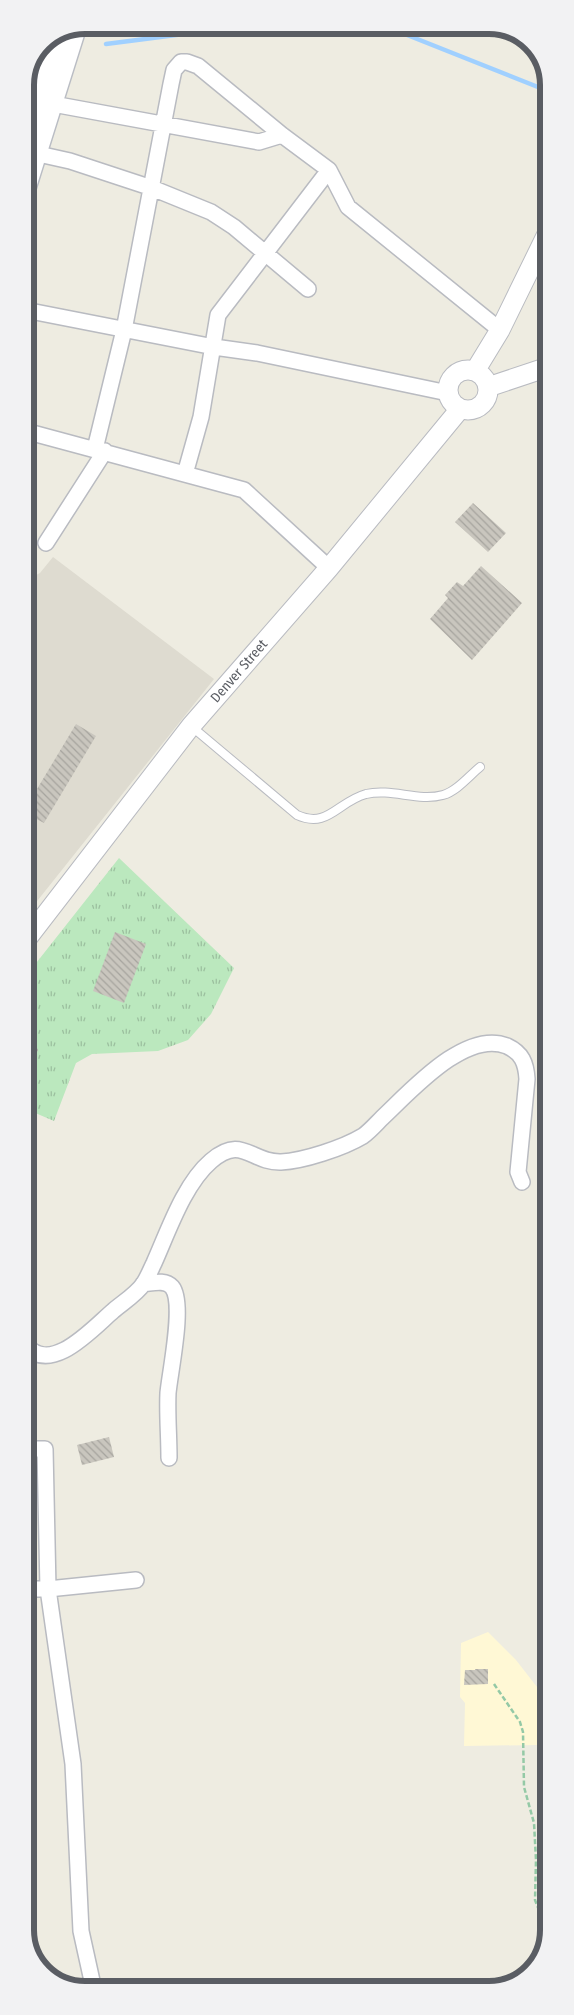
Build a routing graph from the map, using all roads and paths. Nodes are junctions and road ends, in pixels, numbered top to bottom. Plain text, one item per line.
1 (73, 36) edge
2 (51, 47) edge
3 (53, 104) junction
4 (34, 121) edge
5 (164, 125) junction
6 (282, 135) junction
7 (34, 137) edge
8 (34, 149) edge
9 (329, 170) junction
10 (152, 188) junction
11 (540, 248) edge
12 (266, 253) junction
13 (308, 288) dead end
14 (34, 312) edge
15 (124, 330) junction
16 (500, 330) junction
17 (214, 347) junction
18 (540, 370) edge
19 (475, 371) junction
20 (488, 387) junction
21 (448, 393) junction
22 (460, 409) junction
23 (34, 433) edge
24 (100, 450) junction
25 (185, 474) junction
26 (46, 543) dead end
27 (329, 568) junction
28 (191, 726) junction
29 (480, 767) dead end
30 (34, 930) edge
31 (522, 1182) dead end
32 (144, 1284) junction
33 (34, 1352) edge
34 (34, 1449) edge
35 (169, 1458) dead end
36 (136, 1580) dead end
37 (34, 1589) edge
38 (48, 1589) junction
39 (494, 1684) dead end
40 (540, 1913) edge
41 (92, 1981) edge

1 - 3 main road
2 - 4 main road
3 - 5 street
3 - 7 main road
5 - 6 street
5 - 6 street
5 - 10 street
6 - 9 street
8 - 10 street
9 - 12 street
9 - 16 street
10 - 12 street
10 - 15 street
11 - 16 street
12 - 13 street
12 - 17 street
14 - 15 street
15 - 17 street
15 - 24 street
16 - 19 street
17 - 21 street
17 - 25 street
18 - 20 street
19 - 20 street
19 - 21 street
20 - 22 street
21 - 22 street
22 - 27 street, Denver Street
23 - 24 street
24 - 25 street
24 - 26 street
25 - 27 street
27 - 28 street, Denver Street
28 - 29 lane
28 - 30 street, Denver Street
31 - 32 street
32 - 33 street
32 - 35 street
34 - 38 street
36 - 38 street
37 - 38 street
38 - 41 street
39 - 40 path

